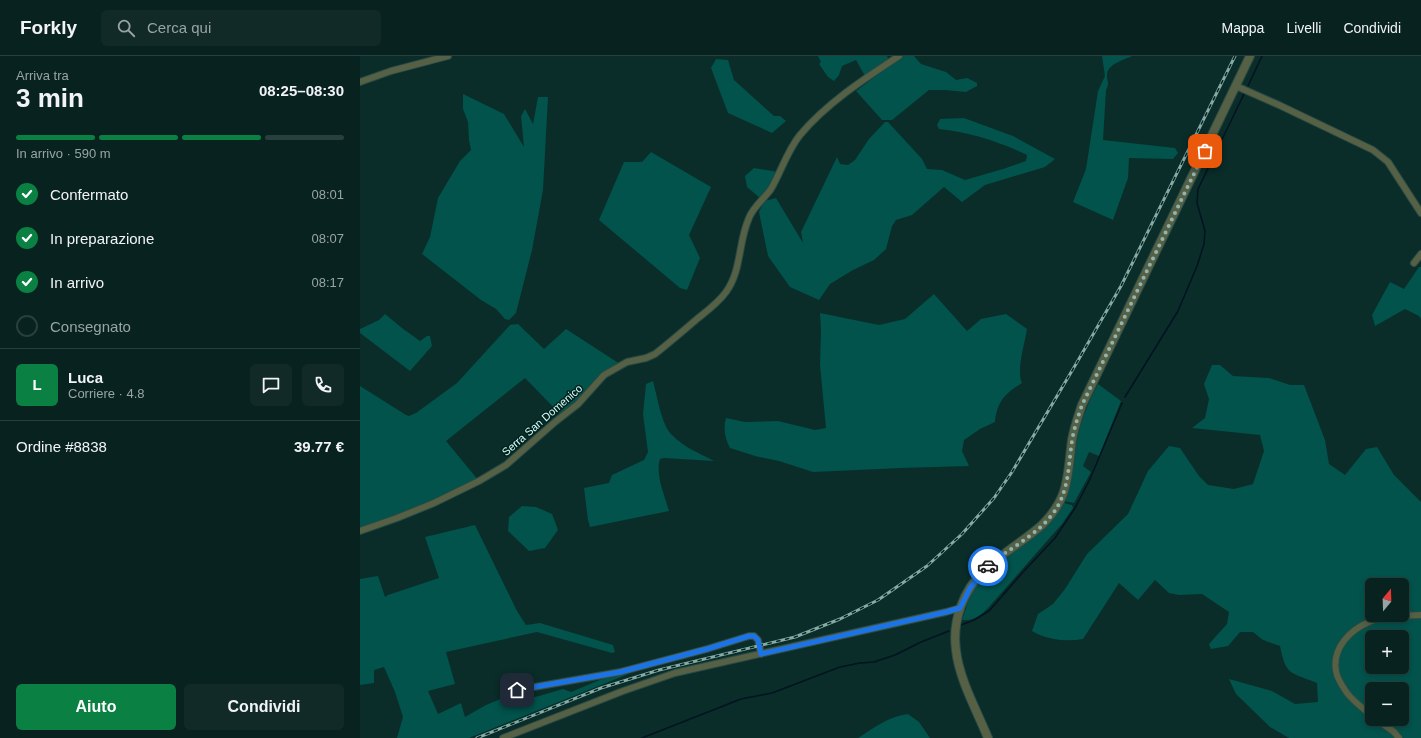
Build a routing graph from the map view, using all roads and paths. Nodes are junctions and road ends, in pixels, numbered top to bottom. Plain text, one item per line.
1 (448, 56) edge
2 (899, 56) edge
3 (1250, 56) edge
4 (360, 82) edge
5 (1236, 86) junction
6 (1421, 213) edge
7 (1421, 254) edge
8 (1414, 263) dead end
9 (360, 531) edge
10 (960, 608) junction
11 (1421, 614) edge
12 (761, 654) junction
13 (517, 690) dead end
14 (1365, 710) edge
15 (1386, 726) edge
16 (503, 738) edge
17 (988, 738) edge
18 (1400, 738) edge

1 - 4 street
2 - 9 street, Serra San Domenico
3 - 5 street
5 - 6 street
5 - 10 street
7 - 8 street
10 - 12 street
10 - 17 street
11 - 14 street
12 - 13 street
12 - 16 street
15 - 18 street

